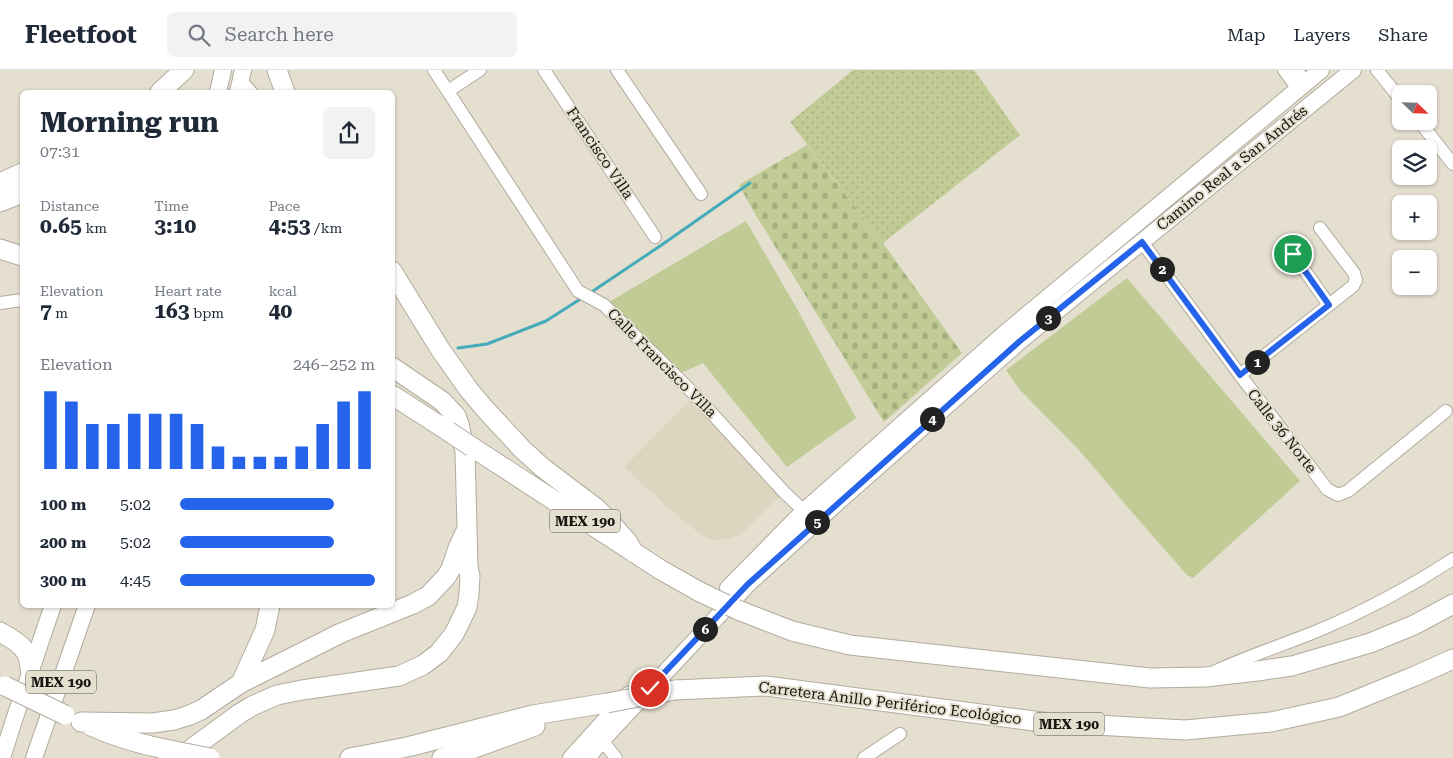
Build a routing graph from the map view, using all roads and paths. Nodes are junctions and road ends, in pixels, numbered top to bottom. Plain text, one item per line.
1 (184, 70) edge
2 (193, 70) edge
3 (223, 70) edge
4 (277, 70) edge
5 (434, 70) edge
6 (480, 70) edge
7 (544, 70) edge
8 (617, 70) edge
9 (1284, 70) edge
10 (1321, 70) edge
11 (1353, 70) edge
12 (1377, 70) edge
13 (1300, 80) edge
14 (1392, 89) edge
15 (162, 90) edge
16 (176, 90) edge
17 (218, 90) edge
18 (285, 90) edge
19 (448, 91) junction
20 (1426, 130) edge
21 (1244, 134) junction
22 (1256, 149) junction
23 (1453, 164) edge
24 (20, 174) edge
25 (0, 184) edge
26 (20, 194) edge
27 (701, 194) dead end
28 (0, 202) edge
29 (1320, 228) dead end
30 (655, 236) dead end
31 (1142, 242) junction
32 (0, 249) edge
33 (1293, 254) dead end
34 (20, 255) edge
35 (395, 276) edge
36 (20, 300) edge
37 (0, 303) edge
38 (1329, 305) junction
39 (395, 369) edge
40 (1240, 375) junction
41 (395, 397) edge
42 (926, 401) junction
43 (1446, 411) dead end
44 (940, 412) junction
45 (804, 511) junction
46 (824, 516) junction
47 (467, 528) junction
48 (634, 553) junction
49 (1453, 559) edge
50 (1453, 604) edge
51 (52, 608) edge
52 (86, 608) edge
53 (269, 608) edge
54 (0, 632) edge
55 (1453, 658) edge
56 (30, 669) junction
57 (1205, 677) junction
58 (241, 682) junction
59 (2, 685) edge
60 (598, 705) junction
61 (73, 718) junction
62 (900, 734) dead end
63 (598, 736) junction
64 (177, 754) edge
65 (866, 757) edge
66 (2, 758) edge
67 (34, 758) edge
68 (210, 758) edge
69 (350, 758) edge
70 (442, 758) edge
71 (571, 758) edge
72 (587, 758) edge
73 (616, 758) edge

1 - 15 highway
2 - 16 highway
3 - 17 main road
4 - 18 highway
5 - 19 street, Calle Francisco Villa
6 - 19 street
7 - 30 street, Francisco Villa
8 - 27 street
9 - 13 street
10 - 13 main road, Camino Real a San Andrés
11 - 22 main road, Camino Real a San Andrés
12 - 14 street
13 - 21 main road, Camino Real a San Andrés
19 - 45 street, Calle Francisco Villa
20 - 23 street
21 - 22 main road
21 - 42 main road, Camino Real a San Andrés
22 - 31 main road, Camino Real a San Andrés
24 - 25 highway
26 - 28 highway
29 - 38 street
31 - 40 street, Calle 36 Norte
31 - 44 main road, Camino Real a San Andrés
32 - 34 highway
33 - 38 street
35 - 48 highway
36 - 37 street
38 - 40 street
39 - 47 highway
40 - 43 street, Calle 36 Norte
41 - 48 highway, MEX 190, bridge
42 - 44 main road
42 - 45 main road, Camino Real a San Andrés
44 - 46 main road, Camino Real a San Andrés
45 - 46 street
45 - 63 main road, Camino Real a San Andrés
46 - 63 main road, Camino Real a San Andrés
47 - 58 highway
47 - 64 highway
48 - 57 highway, MEX 190, bridge
49 - 57 street
50 - 57 highway
51 - 56 main road, MEX 190
52 - 67 main road, MEX 190
53 - 58 highway
54 - 56 highway
55 - 60 highway, Carretera Anillo Periférico Ecológico / MEX 190, bridge
56 - 66 main road, MEX 190
58 - 61 highway
59 - 61 highway, bridge
60 - 69 highway
60 - 70 highway
61 - 64 highway
62 - 65 street
63 - 71 main road, Camino Real a San Andrés
63 - 72 main road, Camino Real a San Andrés
63 - 73 street
64 - 68 highway, bridge

